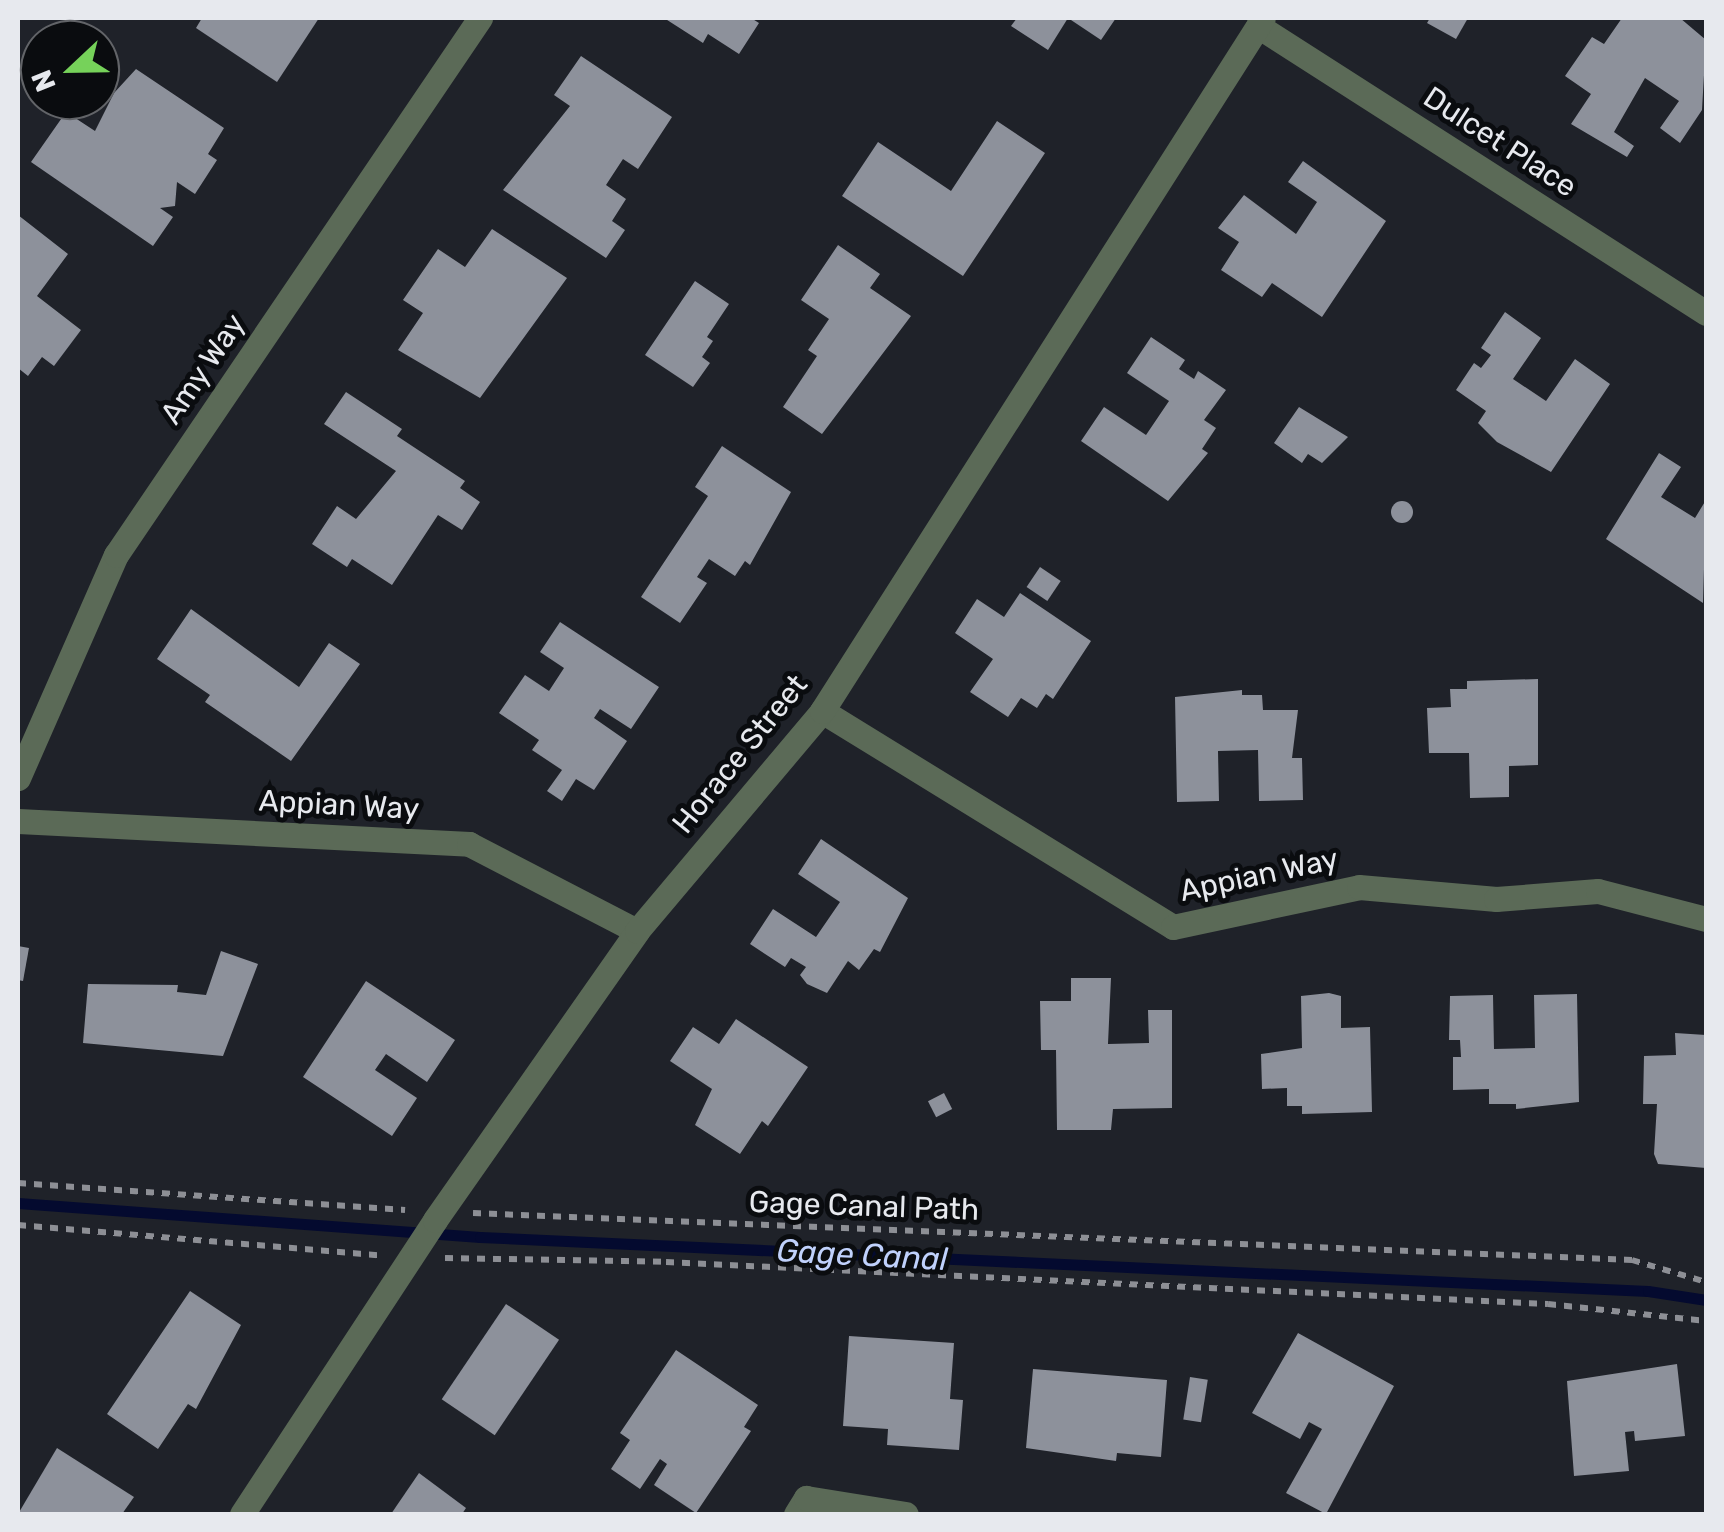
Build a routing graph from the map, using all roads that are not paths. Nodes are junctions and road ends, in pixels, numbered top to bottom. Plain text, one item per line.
1 (480, 18) edge
2 (1260, 22) edge
3 (1706, 313) edge
4 (822, 710) junction
5 (18, 778) edge
6 (18, 821) edge
7 (1706, 919) edge
8 (637, 932) junction
9 (242, 1514) edge
10 (796, 1514) edge
11 (906, 1514) edge

1 - 5 street, Amy Way
2 - 3 street, Dulcet Place
2 - 4 street, Horace Street
4 - 7 street, Appian Way
4 - 8 street, Horace Street
6 - 8 street, Appian Way
8 - 9 street, Horace Street
10 - 11 street

